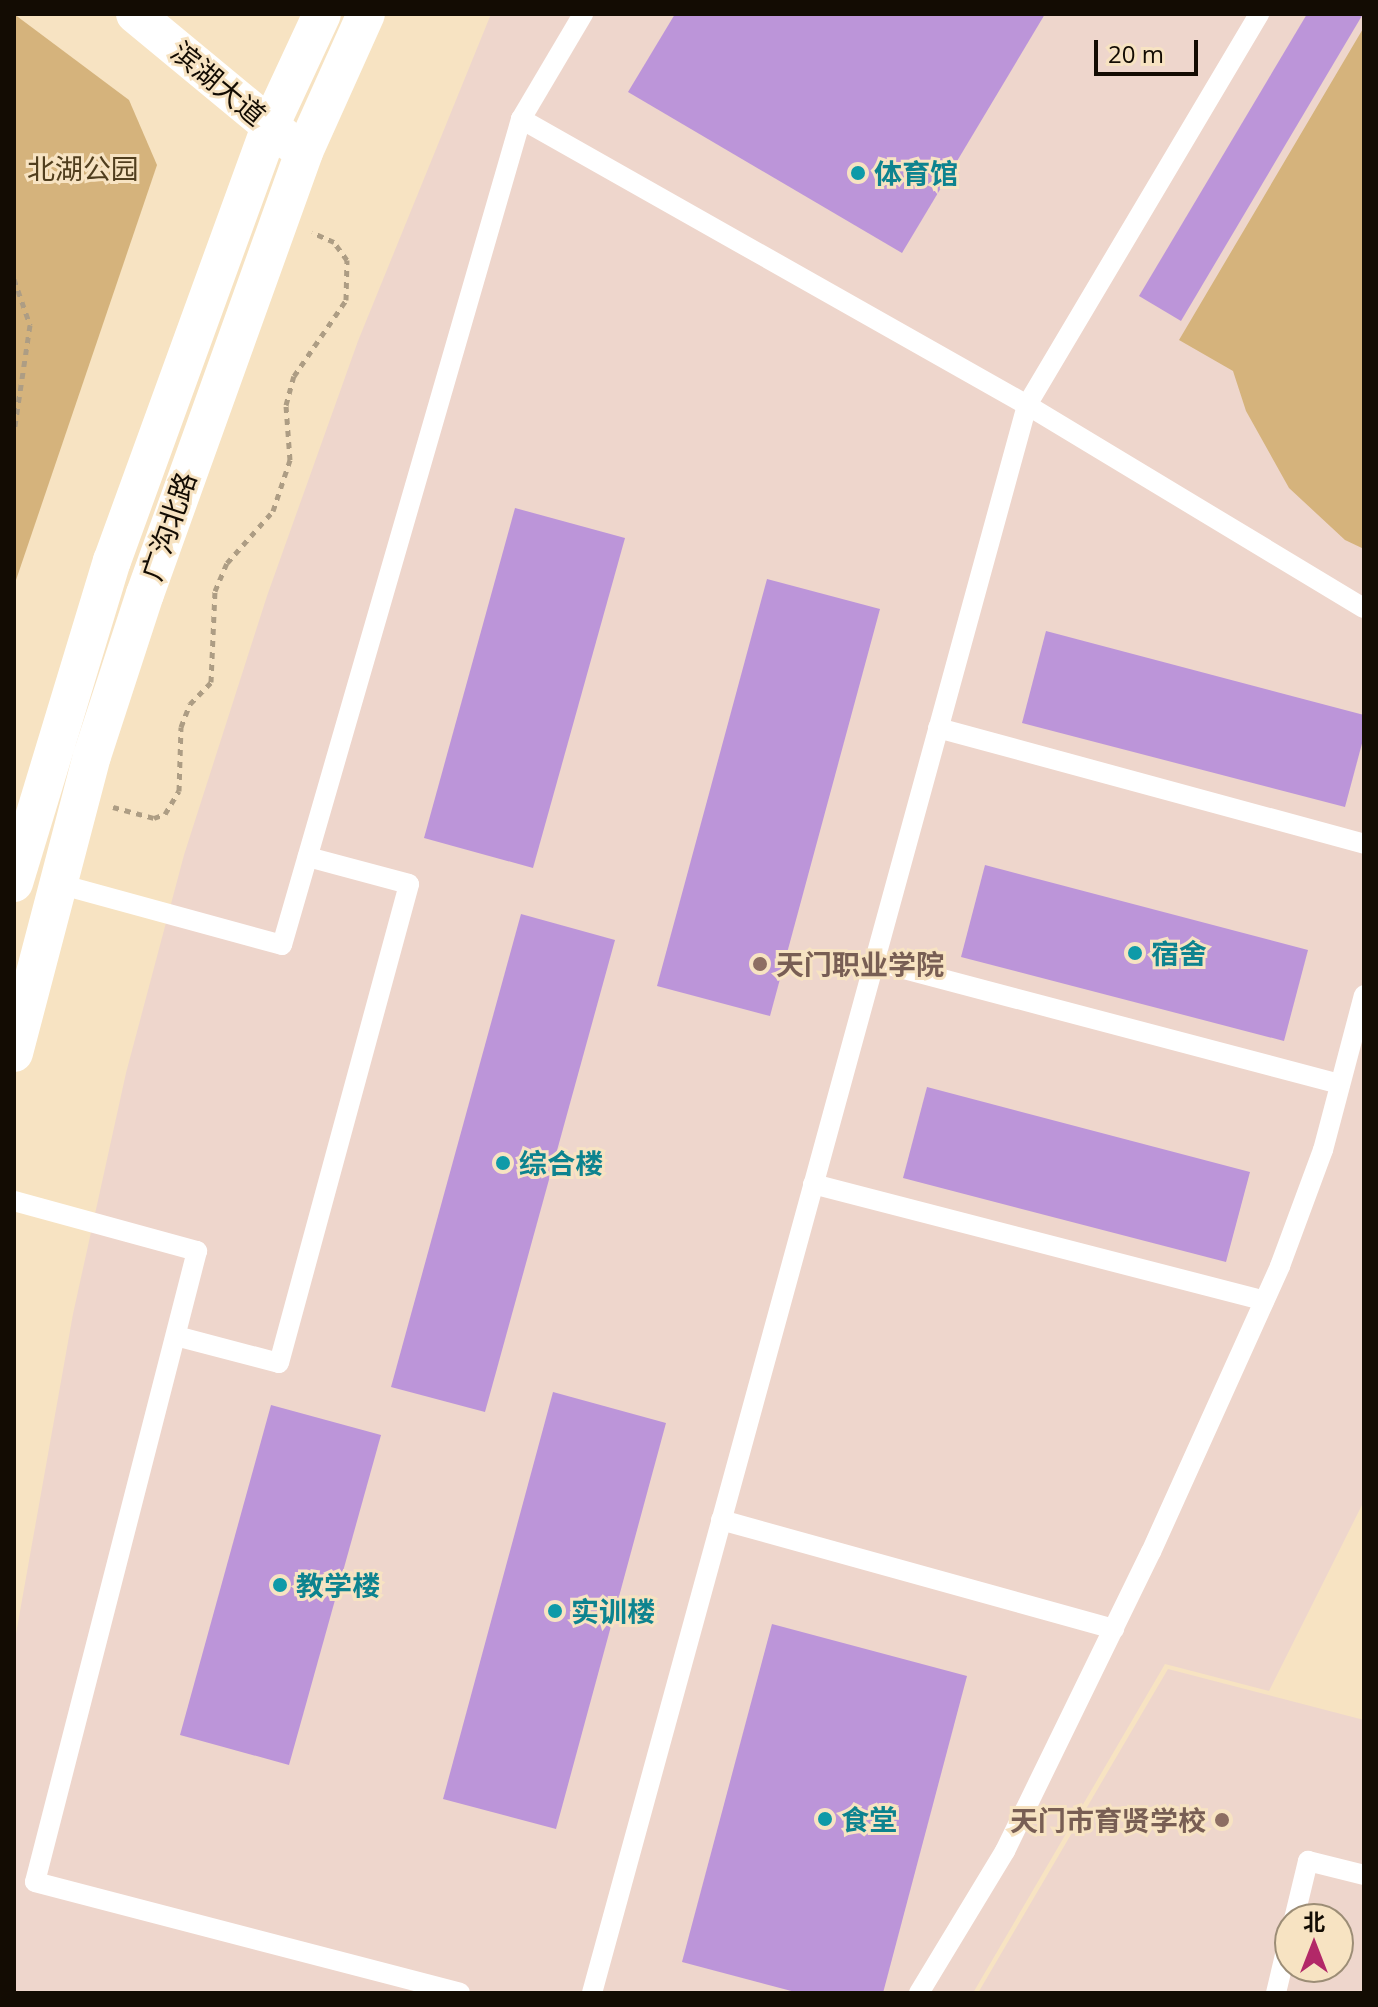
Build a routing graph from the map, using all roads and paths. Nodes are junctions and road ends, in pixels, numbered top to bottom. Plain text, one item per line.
1 (135, 14) edge
2 (176, 14) edge
3 (322, 14) edge
4 (366, 14) edge
5 (583, 14) edge
6 (1259, 14) edge
7 (276, 114) junction
8 (521, 119) junction
9 (309, 140) junction
10 (280, 216) junction
11 (14, 279) edge
12 (1027, 405) junction
13 (14, 432) edge
14 (1364, 608) edge
15 (938, 728) junction
16 (81, 799) junction
17 (1364, 844) edge
18 (308, 857) junction
19 (14, 883) edge
20 (59, 884) junction
21 (874, 961) junction
22 (1364, 995) edge
23 (14, 1053) edge
24 (1340, 1084) junction
25 (813, 1184) junction
26 (14, 1201) edge
27 (1264, 1301) junction
28 (176, 1336) junction
29 (721, 1520) junction
30 (1114, 1629) junction
31 (1364, 1875) edge
32 (1298, 1903) edge
33 (460, 1993) edge
34 (592, 1993) edge
35 (919, 1993) edge

1 - 7 street, 滨湖大道
2 - 7 street, 滨湖大道
3 - 7 street, 广沟北路
4 - 9 street, 广沟北路
5 - 8 lane
6 - 12 lane
7 - 9 street, 滨湖大道
7 - 19 street, 广沟北路
8 - 12 lane
8 - 18 lane
9 - 10 street, 广沟北路
10 - 16 street, 广沟北路
10 - 16 path
11 - 13 path
12 - 14 lane
12 - 15 lane
15 - 17 lane
15 - 21 lane
16 - 20 street, 广沟北路
18 - 20 lane
18 - 28 lane
20 - 23 street, 广沟北路
21 - 24 lane
21 - 25 lane
22 - 24 lane
24 - 27 lane
25 - 27 lane
25 - 29 lane
26 - 28 lane
27 - 30 lane
28 - 33 lane
29 - 30 lane
29 - 34 lane
30 - 35 lane
31 - 32 lane

